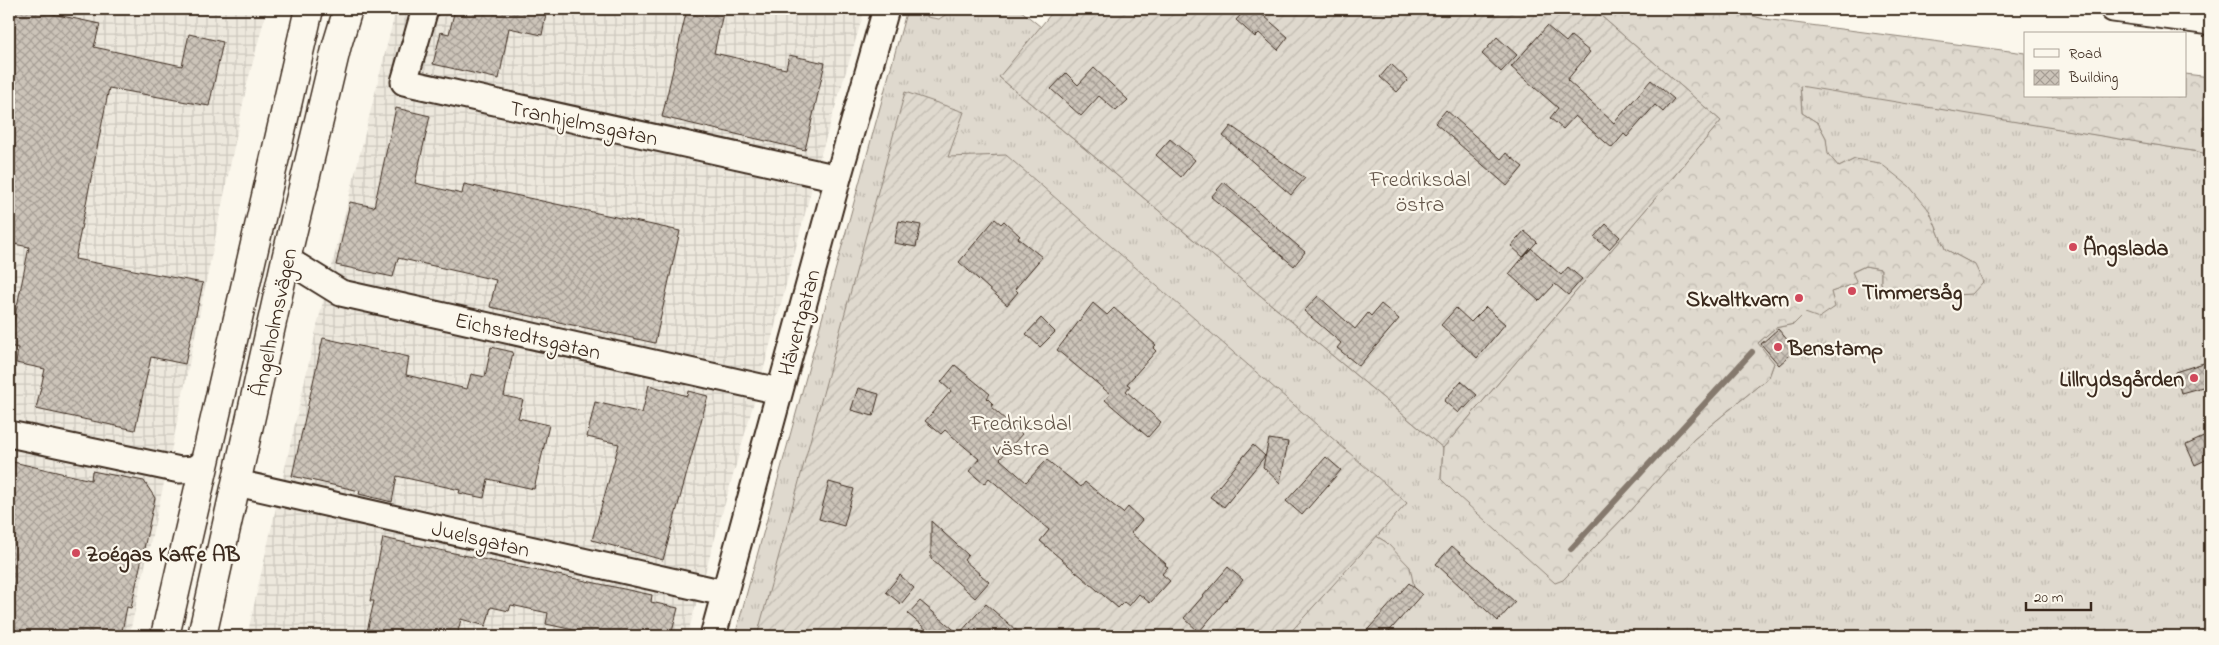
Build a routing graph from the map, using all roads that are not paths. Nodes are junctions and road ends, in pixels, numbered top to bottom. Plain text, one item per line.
1 (309, 9) edge
2 (348, 9) edge
3 (424, 9) edge
4 (886, 9) edge
5 (2113, 9) edge
6 (2210, 22) edge
7 (838, 178) junction
8 (286, 258) junction
9 (779, 390) junction
10 (9, 434) edge
11 (204, 462) junction
12 (238, 483) junction
13 (724, 593) junction
14 (165, 636) edge
15 (202, 636) edge
16 (713, 636) edge

1 - 11 main road, Ängelholmsvägen
2 - 8 main road, Ängelholmsvägen
3 - 7 street, Tranhjelmsgatan
4 - 7 street, Hävertgatan
5 - 6 street
7 - 9 street, Hävertgatan
8 - 9 street, Eichstedtsgatan
8 - 12 main road, Ängelholmsvägen
9 - 13 street, Hävertgatan
10 - 11 street
11 - 14 main road, Ängelholmsvägen
12 - 13 street, Juelsgatan
12 - 15 main road, Ängelholmsvägen
13 - 16 street, Hävertgatan

